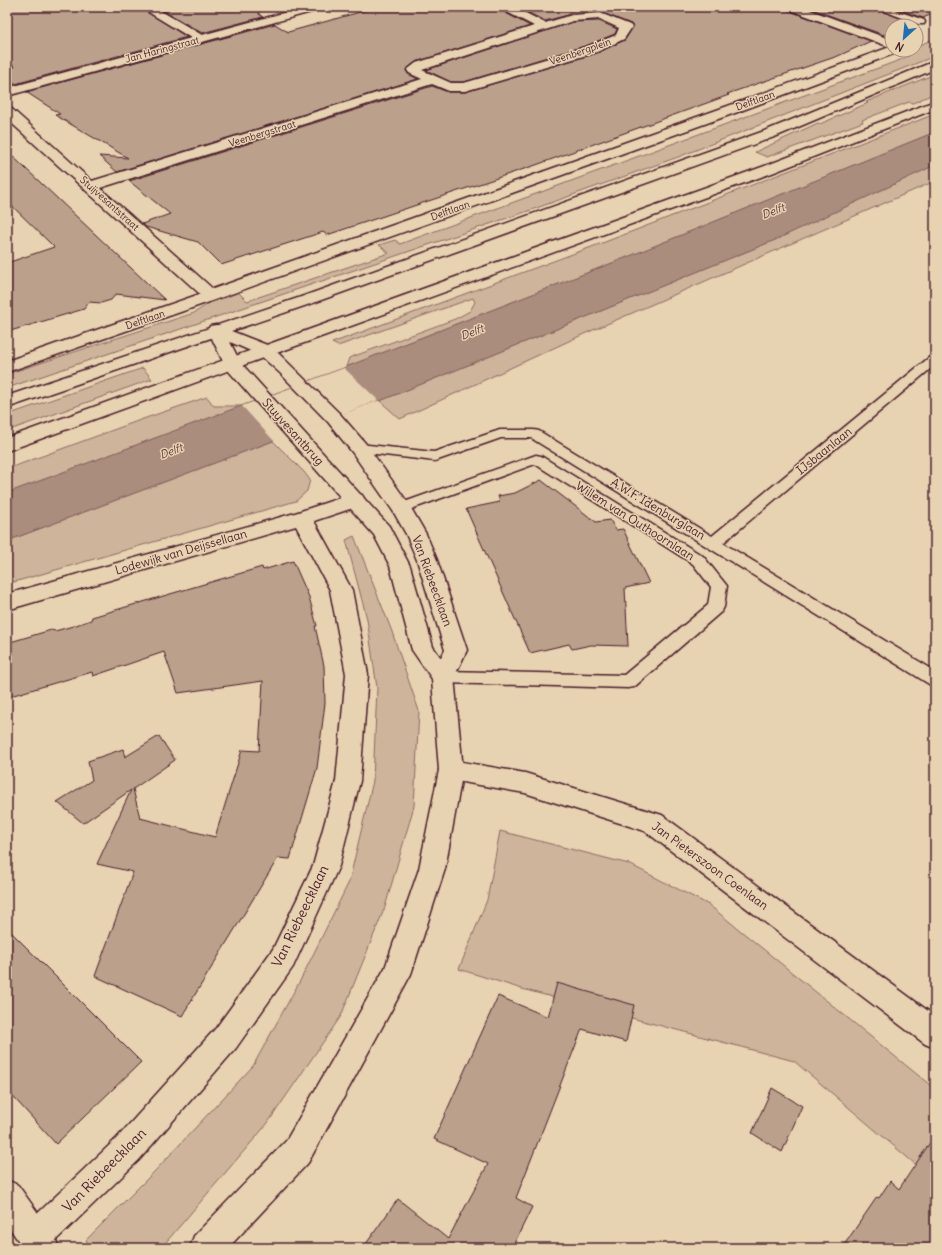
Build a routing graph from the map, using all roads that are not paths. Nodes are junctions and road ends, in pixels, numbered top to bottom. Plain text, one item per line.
1 (146, 7) edge
2 (318, 7) edge
3 (505, 7) edge
4 (792, 7) edge
5 (878, 7) edge
6 (910, 18) edge
7 (543, 26) junction
8 (201, 39) junction
9 (884, 41) edge
10 (884, 53) edge
11 (935, 65) edge
12 (432, 80) junction
13 (7, 92) edge
14 (935, 105) edge
15 (7, 112) edge
16 (91, 186) junction
17 (211, 295) junction
18 (216, 330) junction
19 (266, 351) junction
20 (935, 359) edge
21 (232, 364) junction
22 (7, 367) edge
23 (7, 402) edge
24 (7, 445) edge
25 (359, 448) junction
26 (355, 500) junction
27 (400, 508) junction
28 (302, 518) junction
29 (714, 542) junction
30 (7, 602) edge
31 (444, 677) junction
32 (935, 679) edge
33 (450, 770) junction
34 (935, 1034) edge
35 (7, 1196) edge
36 (39, 1242) edge
37 (206, 1248) edge

1 - 8 street
2 - 8 street, Jan Haringstraat
3 - 7 street
4 - 9 street
5 - 6 lane
7 - 12 street, Veenbergplein
7 - 12 street, Veenbergplein
8 - 13 street, Jan Haringstraat
10 - 17 street, Delftlaan
11 - 18 street
12 - 16 street, Veenbergstraat
14 - 19 street
15 - 16 street, Stuijvesantstraat
16 - 17 street, Stuijvesantstraat
17 - 22 street, Delftlaan
18 - 19 street
18 - 21 street
18 - 23 street
19 - 21 street
19 - 25 street
20 - 29 lane, IJsbaanlaan
21 - 24 street
21 - 26 street, Stuyvesantbrug
25 - 27 street, Van Riebeecklaan
25 - 29 lane, A.W.F. Idenburglaan
26 - 28 street, Lodewijk van Deijssellaan
26 - 31 street, Van Riebeecklaan
27 - 31 street, Van Riebeecklaan
27 - 31 lane, Willem van Outhoornlaan
28 - 30 street, Lodewijk van Deijssellaan
28 - 36 street, Van Riebeecklaan
29 - 32 lane, A.W.F. Idenburglaan
31 - 33 street, Van Riebeecklaan
33 - 34 street, Jan Pieterszoon Coenlaan
33 - 37 street, Van Riebeecklaan
35 - 36 street

